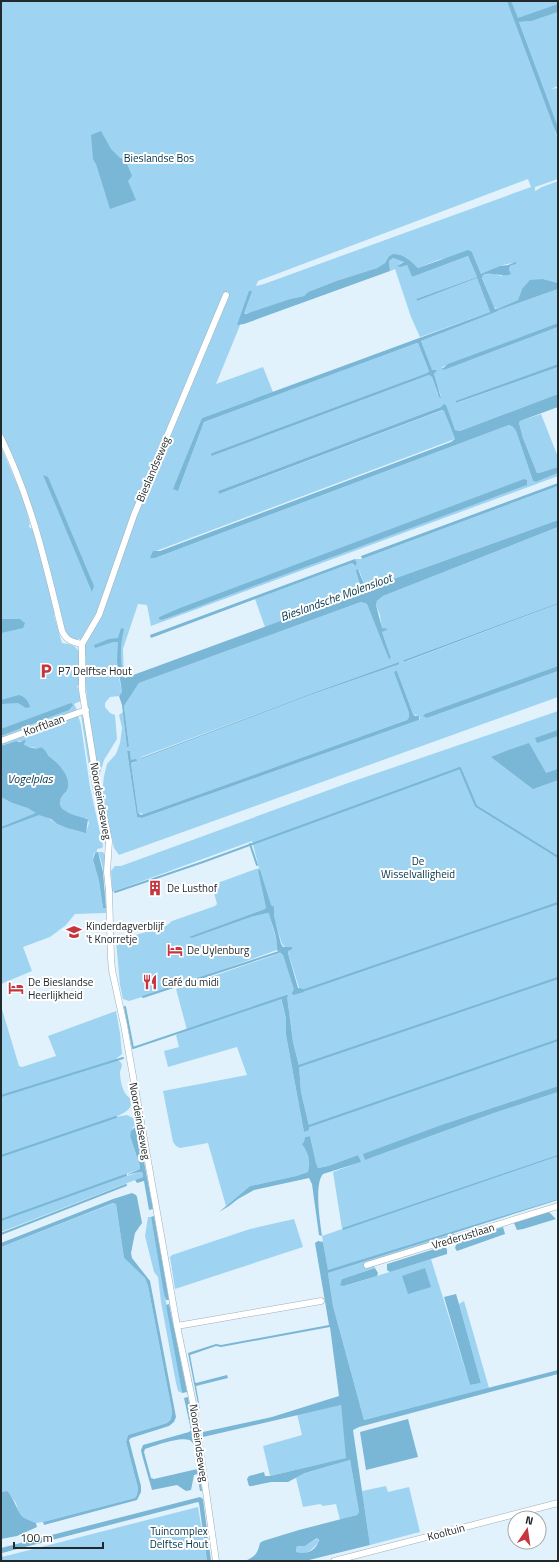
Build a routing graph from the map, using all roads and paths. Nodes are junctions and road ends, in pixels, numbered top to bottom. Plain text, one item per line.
1 (226, 295) dead end
2 (1, 438) edge
3 (82, 644) junction
4 (86, 710) junction
5 (1, 741) edge
6 (558, 1206) edge
7 (367, 1265) dead end
8 (321, 1301) dead end
9 (177, 1326) junction
10 (558, 1503) edge
11 (216, 1561) edge
12 (334, 1561) edge

1 - 3 street, Bieslandseweg
2 - 3 street
3 - 4 street, Noordeindseweg
4 - 5 street, Korftlaan
4 - 9 street, Noordeindseweg
6 - 7 street, Vrederustlaan
8 - 9 street
9 - 11 street, Noordeindseweg
10 - 12 street, Kooltuin

